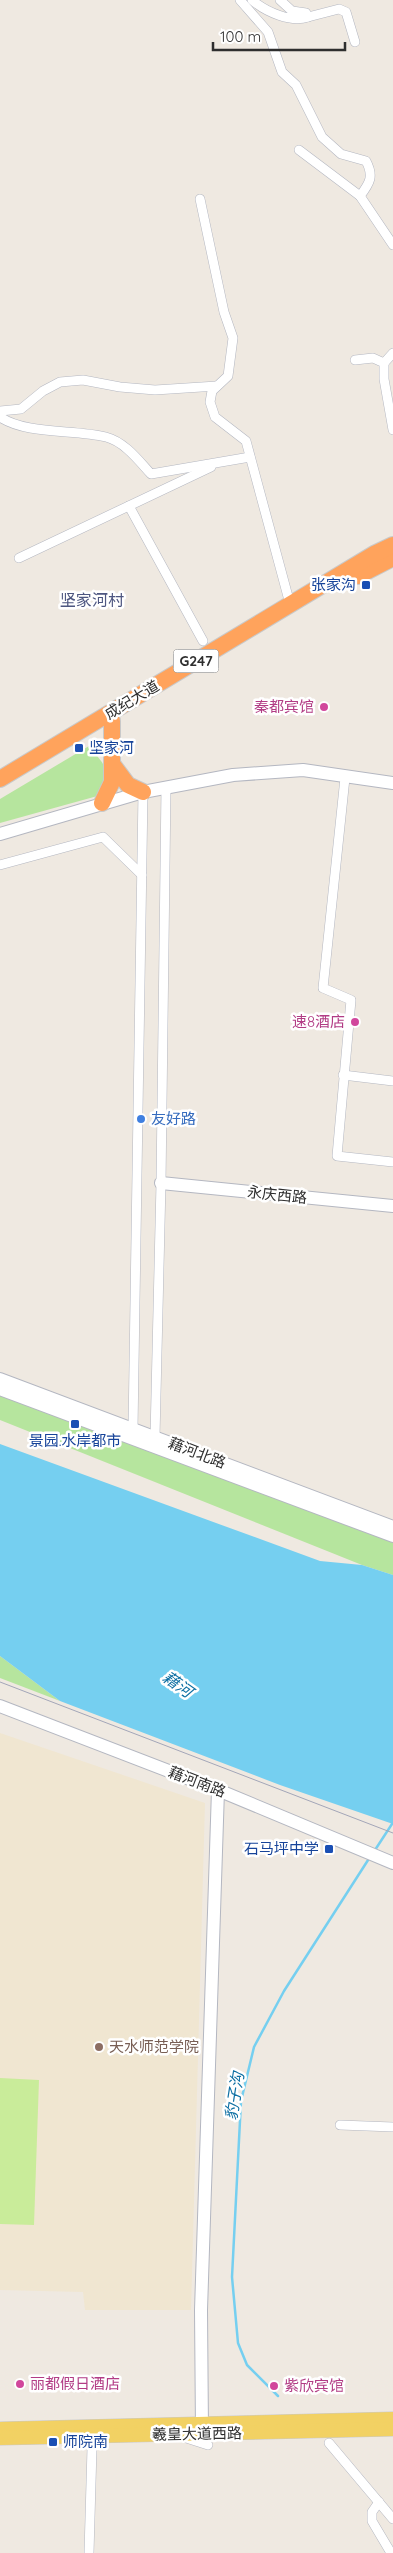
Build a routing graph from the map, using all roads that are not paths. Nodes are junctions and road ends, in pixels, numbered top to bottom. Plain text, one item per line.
1 (240, 0) edge
2 (252, 0) edge
3 (280, 0) edge
4 (308, 17) junction
5 (355, 42) dead end
6 (299, 150) dead end
7 (360, 196) junction
8 (200, 199) dead end
9 (393, 245) edge
10 (393, 352) edge
11 (356, 360) dead end
12 (384, 363) junction
13 (217, 386) junction
14 (0, 411) edge
15 (0, 417) edge
16 (393, 430) edge
17 (250, 457) junction
18 (222, 462) junction
19 (129, 506) junction
20 (393, 545) edge
21 (19, 558) dead end
22 (393, 558) edge
23 (290, 604) junction
24 (203, 641) dead end
25 (112, 720) junction
26 (113, 765) junction
27 (345, 778) junction
28 (0, 779) edge
29 (393, 783) edge
30 (166, 787) junction
31 (0, 790) edge
32 (143, 792) junction
33 (102, 803) junction
34 (0, 834) edge
35 (0, 865) edge
36 (142, 875) junction
37 (343, 1075) junction
38 (393, 1081) edge
39 (393, 1162) edge
40 (162, 1183) junction
41 (393, 1206) edge
42 (0, 1379) edge
43 (0, 1389) edge
44 (133, 1429) junction
45 (155, 1437) junction
46 (393, 1527) edge
47 (393, 1536) edge
48 (0, 1706) edge
49 (218, 1790) junction
50 (393, 1863) edge
51 (340, 2125) dead end
52 (393, 2127) edge
53 (393, 2419) edge
54 (0, 2429) edge
55 (393, 2429) edge
56 (204, 2434) junction
57 (0, 2438) edge
58 (329, 2443) dead end
59 (92, 2448) dead end
60 (379, 2502) junction
61 (393, 2519) edge
62 (89, 2553) edge
63 (391, 2553) edge

1 - 7 street
2 - 4 street
3 - 4 street
4 - 5 street
6 - 7 street
7 - 9 street
8 - 13 street
10 - 12 street
11 - 12 street
12 - 16 street
13 - 14 street
13 - 17 street
15 - 18 street
17 - 18 street
17 - 23 street
18 - 19 street
19 - 21 street
19 - 24 street
20 - 23 highway, 成纪大道 / G247
22 - 25 highway, 成纪大道 / G247
23 - 28 highway, 成纪大道 / G247
25 - 26 highway
25 - 31 highway, 成纪大道 / G247
26 - 32 highway
26 - 33 highway
27 - 29 main road
27 - 30 main road
27 - 37 street
30 - 32 main road
30 - 40 street
32 - 33 main road
32 - 36 street
33 - 34 main road
35 - 36 street
36 - 44 street
37 - 38 street
37 - 39 street
40 - 41 main road, 永庆西路
40 - 45 street
42 - 44 main road, 藉河北路
43 - 47 main road, 藉河北路
44 - 45 main road, 藉河北路
45 - 46 main road, 藉河北路
48 - 49 main road, 藉河南路
49 - 50 main road, 藉河南路
49 - 56 main road
51 - 52 street
53 - 56 main road, 羲皇大道西路
54 - 56 main road, 羲皇大道西路
55 - 56 main road, 羲皇大道西路
56 - 57 main road, 羲皇大道西路
58 - 60 street
59 - 62 street
60 - 61 street
60 - 63 street

